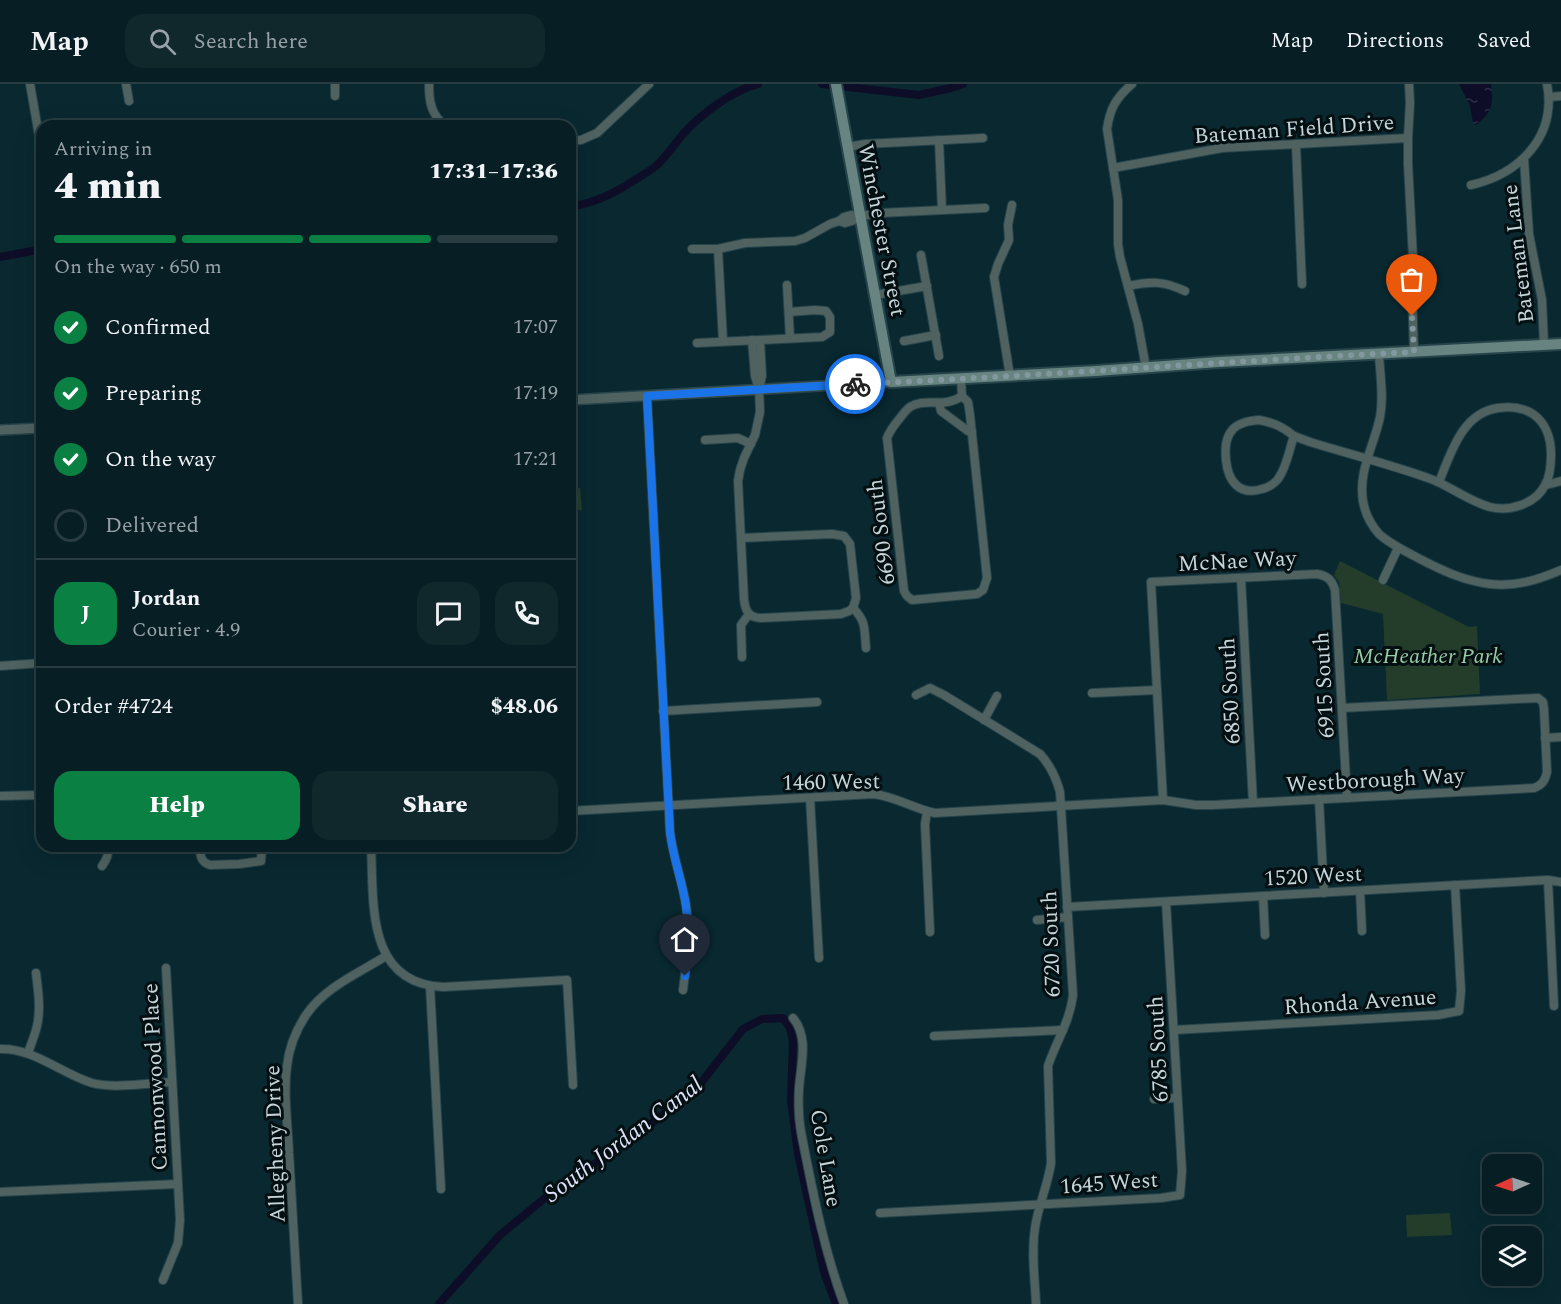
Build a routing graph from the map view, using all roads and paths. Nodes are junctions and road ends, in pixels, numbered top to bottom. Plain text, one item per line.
1 (30, 84) edge
2 (126, 84) edge
3 (335, 84) edge
4 (429, 84) edge
5 (649, 84) edge
6 (836, 84) edge
7 (1132, 84) edge
8 (1409, 84) edge
9 (1547, 84) edge
10 (335, 96) dead end
11 (1561, 96) edge
12 (1550, 97) junction
13 (129, 101) dead end
14 (36, 120) edge
15 (438, 120) edge
16 (983, 138) dead end
17 (1408, 138) junction
18 (576, 140) edge
19 (939, 140) junction
20 (1296, 145) junction
21 (847, 147) junction
22 (1524, 159) junction
23 (1113, 168) junction
24 (1471, 185) dead end
25 (1012, 205) dead end
26 (985, 208) dead end
27 (942, 210) junction
28 (860, 216) junction
29 (692, 249) dead end
30 (718, 249) junction
31 (921, 255) dead end
32 (1302, 284) dead end
33 (788, 285) dead end
34 (927, 286) junction
35 (1128, 286) junction
36 (1185, 291) dead end
37 (875, 295) junction
38 (789, 312) junction
39 (936, 335) junction
40 (790, 338) junction
41 (756, 340) junction
42 (723, 341) junction
43 (904, 341) dead end
44 (697, 343) dead end
45 (1561, 344) edge
46 (1544, 345) junction
47 (1414, 352) junction
48 (1379, 354) junction
49 (939, 356) dead end
50 (1146, 368) junction
51 (1010, 376) junction
52 (961, 379) junction
53 (891, 382) junction
54 (759, 389) junction
55 (647, 396) junction
56 (962, 396) junction
57 (576, 400) edge
58 (939, 403) junction
59 (36, 428) edge
60 (0, 430) edge
61 (972, 432) junction
62 (1294, 436) junction
63 (705, 440) dead end
64 (751, 444) junction
65 (1367, 459) junction
66 (1561, 481) edge
67 (1439, 482) junction
68 (1546, 484) junction
69 (741, 538) junction
70 (1398, 548) junction
71 (1561, 570) edge
72 (1324, 575) joint
73 (1241, 578) junction
74 (1383, 580) dead end
75 (853, 608) junction
76 (748, 614) junction
77 (866, 648) dead end
78 (742, 657) dead end
79 (36, 663) edge
80 (0, 666) edge
81 (1157, 690) junction
82 (1092, 693) dead end
83 (916, 695) dead end
84 (998, 696) dead end
85 (817, 702) dead end
86 (1342, 708) junction
87 (663, 711) junction
88 (984, 720) junction
89 (1561, 737) edge
90 (1545, 738) junction
91 (36, 795) edge
92 (0, 796) edge
93 (810, 798) junction
94 (1347, 798) junction
95 (1319, 799) junction
96 (1163, 800) junction
97 (1253, 803) junction
98 (669, 805) junction
99 (1061, 806) junction
100 (576, 811) edge
101 (927, 812) junction
102 (108, 852) edge
103 (200, 852) edge
104 (262, 852) edge
105 (371, 852) edge
106 (102, 866) dead end
107 (1548, 880) junction
108 (1561, 882) edge
109 (1455, 885) junction
110 (1360, 891) junction
111 (1324, 893) junction
112 (1263, 896) junction
113 (1166, 902) junction
114 (1067, 907) junction
115 (1068, 917) junction
116 (1037, 920) dead end
117 (1362, 931) dead end
118 (930, 932) dead end
119 (1265, 934) dead end
120 (386, 956) junction
121 (819, 958) dead end
122 (166, 968) dead end
123 (36, 973) dead end
124 (430, 986) junction
125 (683, 990) dead end
126 (1554, 1006) dead end
127 (793, 1018) dead end
128 (1063, 1030) junction
129 (1174, 1030) junction
130 (934, 1036) dead end
131 (0, 1049) edge
132 (28, 1053) junction
133 (172, 1083) junction
134 (573, 1085) dead end
135 (1177, 1098) junction
136 (1154, 1099) dead end
137 (178, 1184) junction
138 (441, 1190) dead end
139 (0, 1192) edge
140 (1180, 1195) joint
141 (1041, 1205) junction
142 (880, 1213) dead end
143 (164, 1280) dead end
144 (298, 1304) edge
145 (844, 1304) edge
146 (1036, 1304) edge

1 - 14 street
2 - 13 street
3 - 10 street
4 - 15 street
5 - 18 street
6 - 21 main road, Winchester Street
7 - 23 street
8 - 17 street
9 - 12 street
11 - 12 street
12 - 22 street
16 - 19 street
17 - 20 street, Bateman Field Drive
17 - 47 street
19 - 21 street
19 - 27 street
20 - 23 street, Bateman Field Drive
20 - 32 street
21 - 28 main road, Winchester Street
22 - 24 street
22 - 46 street, Bateman Lane
23 - 35 street
25 - 51 street
26 - 27 street
27 - 28 street
28 - 30 street
28 - 37 main road, Winchester Street
29 - 30 street
30 - 42 street
31 - 34 street
33 - 38 street
34 - 37 street
34 - 39 street
35 - 36 street
35 - 50 street
37 - 53 main road, Winchester Street
38 - 40 street
38 - 40 street
39 - 43 street
39 - 49 street
40 - 41 street
41 - 42 street
41 - 54 street
42 - 44 street
45 - 46 main road
46 - 47 main road
47 - 48 main road
48 - 50 main road
48 - 65 street
50 - 51 main road
51 - 52 main road
52 - 53 main road
52 - 56 street, 6690 South
53 - 54 street
54 - 55 street
54 - 64 street
55 - 57 street
55 - 87 street
56 - 58 street, 6690 South
56 - 61 street, 6690 South
58 - 61 street
58 - 61 street, 6690 South
59 - 60 street
62 - 62 street
62 - 65 street
63 - 64 street
64 - 69 street
65 - 67 street
65 - 70 street
66 - 68 street
67 - 68 street
67 - 68 street
69 - 75 street
69 - 76 street
70 - 71 street
70 - 74 street
72 - 73 street, McNae Way
72 - 86 street, 6915 South
73 - 81 street, McNae Way
73 - 97 street, 6850 South
75 - 76 street
75 - 77 street
76 - 78 street
79 - 80 street
81 - 82 street
81 - 96 street
83 - 88 street, 6720 South
84 - 88 street
85 - 87 street
86 - 90 street, Westborough Way
86 - 94 street, 6915 South
87 - 98 street
88 - 99 street, 6720 South
89 - 90 street
90 - 94 street, Westborough Way
91 - 92 street
93 - 98 street, 1460 West
93 - 101 street, 1460 West
93 - 121 street
94 - 95 street, Westborough Way
95 - 97 street, Westborough Way
95 - 111 street
96 - 97 street, Westborough Way
96 - 99 street, 1460 West
98 - 100 street, 1460 West
98 - 125 street
99 - 101 street, 1460 West
99 - 114 street, 6720 South
101 - 118 street
102 - 106 street
103 - 104 street
105 - 120 street
107 - 108 street, 1520 West
107 - 109 street, 1520 West
107 - 126 street
109 - 110 street, 1520 West
109 - 129 street, Rhonda Avenue
110 - 111 street, 1520 West
110 - 117 street
111 - 112 street, 1520 West
112 - 113 street, 1520 West
112 - 119 street
113 - 114 street, 1520 West
113 - 129 street, 6785 South
114 - 115 street, 6720 South
115 - 116 street
115 - 128 street, 6720 South
120 - 124 street
120 - 144 street, Allegheny Drive
122 - 133 street, Cannonwood Place
123 - 132 street
124 - 134 street
124 - 138 street
127 - 145 street, Cole Lane
128 - 130 street
128 - 141 street, 6720 South
129 - 135 street, 6785 South
131 - 132 street
132 - 133 street
133 - 137 street, Cannonwood Place
135 - 136 street
135 - 140 street, 6785 South
137 - 139 street
137 - 143 street, Cannonwood Place
140 - 141 street, 1645 West
141 - 142 street, 1645 West
141 - 146 street, 6720 South

